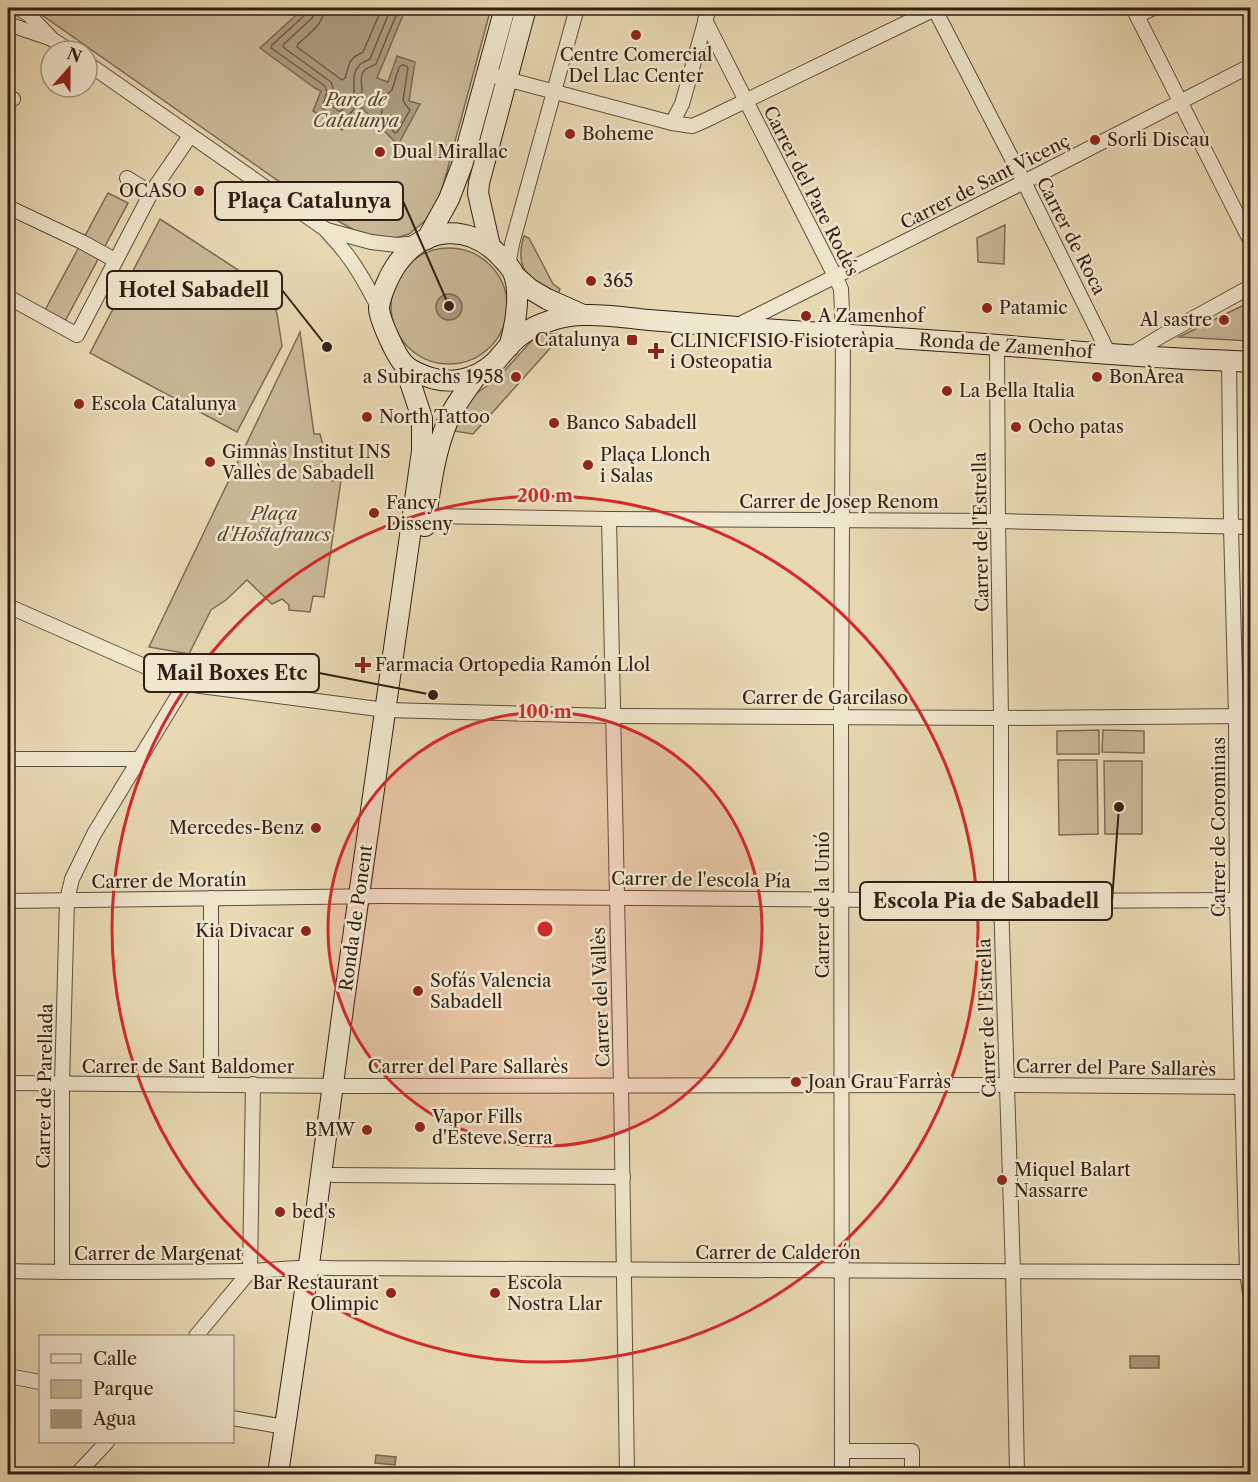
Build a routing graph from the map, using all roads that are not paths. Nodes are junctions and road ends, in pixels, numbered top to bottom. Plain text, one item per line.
1 (18, 8) edge
2 (505, 8) edge
3 (526, 8) edge
4 (577, 8) edge
5 (936, 8) edge
6 (1154, 8) edge
7 (1135, 12) edge
8 (707, 14) edge
9 (8, 24) edge
10 (50, 39) edge
11 (52, 39) edge
12 (1251, 66) edge
13 (99, 71) edge
14 (487, 74) junction
15 (507, 79) junction
16 (554, 92) junction
17 (746, 100) junction
18 (1180, 101) junction
19 (672, 123) junction
20 (190, 135) junction
21 (127, 178) dead end
22 (1024, 182) junction
23 (152, 194) junction
24 (8, 207) edge
25 (325, 229) junction
26 (1251, 240) edge
27 (423, 241) junction
28 (490, 246) junction
29 (115, 260) junction
30 (512, 271) junction
31 (835, 276) junction
32 (1251, 287) edge
33 (8, 297) edge
34 (379, 309) junction
35 (583, 315) junction
36 (734, 327) junction
37 (843, 334) junction
38 (998, 345) junction
39 (509, 347) junction
40 (1109, 354) junction
41 (1130, 355) junction
42 (1229, 360) junction
43 (1251, 362) edge
44 (404, 364) junction
45 (477, 375) junction
46 (427, 516) junction
47 (609, 519) junction
48 (841, 520) junction
49 (998, 522) junction
50 (1231, 527) junction
51 (1251, 527) edge
52 (8, 606) edge
53 (185, 684) junction
54 (392, 710) junction
55 (614, 716) junction
56 (841, 716) junction
57 (1236, 716) junction
58 (1251, 716) edge
59 (1001, 717) junction
60 (8, 759) edge
61 (140, 759) junction
62 (332, 897) joint
63 (366, 897) junction
64 (616, 897) junction
65 (211, 898) junction
66 (67, 900) junction
67 (841, 900) junction
68 (1244, 900) edge
69 (8, 901) edge
70 (1001, 901) junction
71 (8, 1083) edge
72 (62, 1084) junction
73 (211, 1084) junction
74 (253, 1084) junction
75 (621, 1085) junction
76 (1006, 1085) junction
77 (339, 1086) junction
78 (842, 1086) junction
79 (1246, 1087) edge
80 (333, 1175) junction
81 (623, 1177) junction
82 (315, 1267) junction
83 (8, 1271) edge
84 (250, 1271) junction
85 (624, 1271) junction
86 (842, 1271) junction
87 (1013, 1271) junction
88 (62, 1272) junction
89 (1249, 1273) edge
90 (1251, 1293) edge
91 (197, 1335) edge
92 (8, 1376) edge
93 (39, 1382) edge
94 (234, 1418) edge
95 (285, 1427) junction
96 (106, 1443) edge
97 (842, 1451) junction
98 (77, 1474) edge
99 (278, 1474) edge
100 (291, 1474) edge
101 (627, 1474) edge
102 (842, 1474) edge
103 (912, 1474) edge
104 (1017, 1474) edge

1 - 11 street
2 - 14 main road
3 - 15 main road
4 - 16 street
5 - 17 street
5 - 22 street, Carrer de Roca
6 - 7 street
7 - 18 street
8 - 17 street, Carrer del Pare Rodés
8 - 19 street
9 - 10 street
12 - 18 street, Carrer de Sant Vicenç
13 - 20 street
14 - 15 street, Carrer del Pare Rodés
14 - 27 main road
15 - 16 street, Carrer del Pare Rodés
15 - 28 main road
16 - 19 street, Carrer del Pare Rodés
16 - 30 street
17 - 19 street, Carrer del Pare Rodés
17 - 31 street, Carrer del Pare Rodés
18 - 22 street, Carrer de Sant Vicenç
18 - 26 street
20 - 23 street
20 - 25 street
21 - 23 street
22 - 31 street, Carrer de Sant Vicenç
22 - 40 street, Carrer de Roca
23 - 29 street
24 - 29 street
25 - 27 street
25 - 34 street
27 - 28 main road
27 - 34 main road
28 - 30 main road
29 - 33 street
30 - 35 main road, Ronda de Zamenhof
30 - 39 main road
31 - 36 street, Carrer de Sant Vicenç
31 - 37 street, Carrer del Pare Rodés
32 - 41 street
34 - 44 main road
35 - 36 main road, Ronda de Zamenhof
35 - 39 main road, Ronda de Zamenhof
36 - 37 main road, Ronda de Zamenhof
37 - 38 main road, Ronda de Zamenhof
37 - 48 street, Carrer de la Unió
38 - 40 main road, Ronda de Zamenhof
38 - 49 street, Carrer de l'Estrella
39 - 45 main road
40 - 41 main road, Ronda de Zamenhof
41 - 42 main road, Ronda de Zamenhof
42 - 43 main road, Ronda de Zamenhof
42 - 50 street, Carrer de Corominas
44 - 45 main road
44 - 54 main road, Ronda de Ponent
45 - 46 main road, Ronda de Ponent
46 - 47 street, Carrer de Josep Renom
46 - 54 main road, Ronda de Ponent
47 - 48 street, Carrer de Josep Renom
47 - 55 street, Carrer del Vallès
48 - 49 street, Carrer de Josep Renom
48 - 56 street, Carrer de la Unió
49 - 50 street, Carrer de Josep Renom
49 - 59 street, Carrer de l'Estrella
50 - 51 street, Carrer de Josep Renom
50 - 57 street, Carrer de Corominas
52 - 53 street, Carrer de Garcilaso
53 - 54 street, Carrer de Garcilaso
53 - 61 street, Carrer de Parellada
54 - 55 street, Carrer de Garcilaso
54 - 63 main road, Ronda de Ponent
55 - 56 street, Carrer de Garcilaso
55 - 64 street, Carrer del Vallès
56 - 59 street, Carrer de Garcilaso
56 - 67 street, Carrer de la Unió
57 - 58 street, Carrer de Garcilaso
57 - 59 street, Carrer de Garcilaso
57 - 68 street, Carrer de Corominas
59 - 70 street, Carrer de l'Estrella
60 - 61 street
61 - 66 street, Carrer de Parellada
62 - 63 street, Carrer de l'escola Pía
62 - 65 street, Carrer de Moratín
63 - 64 street, Carrer de l'escola Pía
63 - 77 main road, Ronda de Ponent
64 - 67 street, Carrer de l'escola Pía
64 - 75 street, Carrer del Vallès
65 - 66 street, Carrer de Moratín
65 - 73 street
66 - 69 street, Carrer de Moratín
66 - 72 street, Carrer de Parellada
67 - 70 street, Carrer de l'escola Pía
67 - 78 street, Carrer de la Unió
68 - 70 street, Carrer de l'escola Pía
68 - 79 street, Carrer de Corominas
70 - 76 street, Carrer de l'Estrella
71 - 72 street, Carrer de Sant Baldomer
72 - 73 street, Carrer de Sant Baldomer
72 - 88 street, Carrer de Parellada
73 - 74 street, Carrer de Sant Baldomer
74 - 77 street, Carrer de Sant Baldomer
74 - 84 street
75 - 77 street, Carrer del Pare Sallarès
75 - 78 street, Carrer del Pare Sallarès
75 - 81 street, Carrer del Vallès
76 - 78 street, Carrer del Pare Sallarès
76 - 79 street, Carrer del Pare Sallarès
76 - 87 street, Carrer de l'Estrella
77 - 80 main road, Ronda de Ponent
77 - 82 main road, Ronda de Ponent
78 - 86 street, Carrer de la Unió
79 - 89 street, Carrer de Corominas
80 - 81 street
80 - 82 main road, Ronda de Ponent
81 - 85 street, Carrer del Vallès
82 - 84 street, Carrer de Margenat
82 - 85 street, Carrer de Calderón
82 - 95 main road, Ronda de Ponent
82 - 100 main road, Ronda de Ponent
83 - 88 street, Carrer de Margenat
84 - 88 street, Carrer de Margenat
84 - 91 street
85 - 86 street, Carrer de Calderón
85 - 101 street, Carrer del Vallès
86 - 87 street, Carrer de Calderón
86 - 97 street, Carrer de la Unió
87 - 89 street, Carrer de Calderón
87 - 104 street, Carrer de l'Estrella
89 - 90 street, Carrer de Corominas
92 - 93 street
94 - 95 street
95 - 99 main road, Ronda de Ponent
96 - 98 street
97 - 102 street, Carrer de la Unió
97 - 103 street

